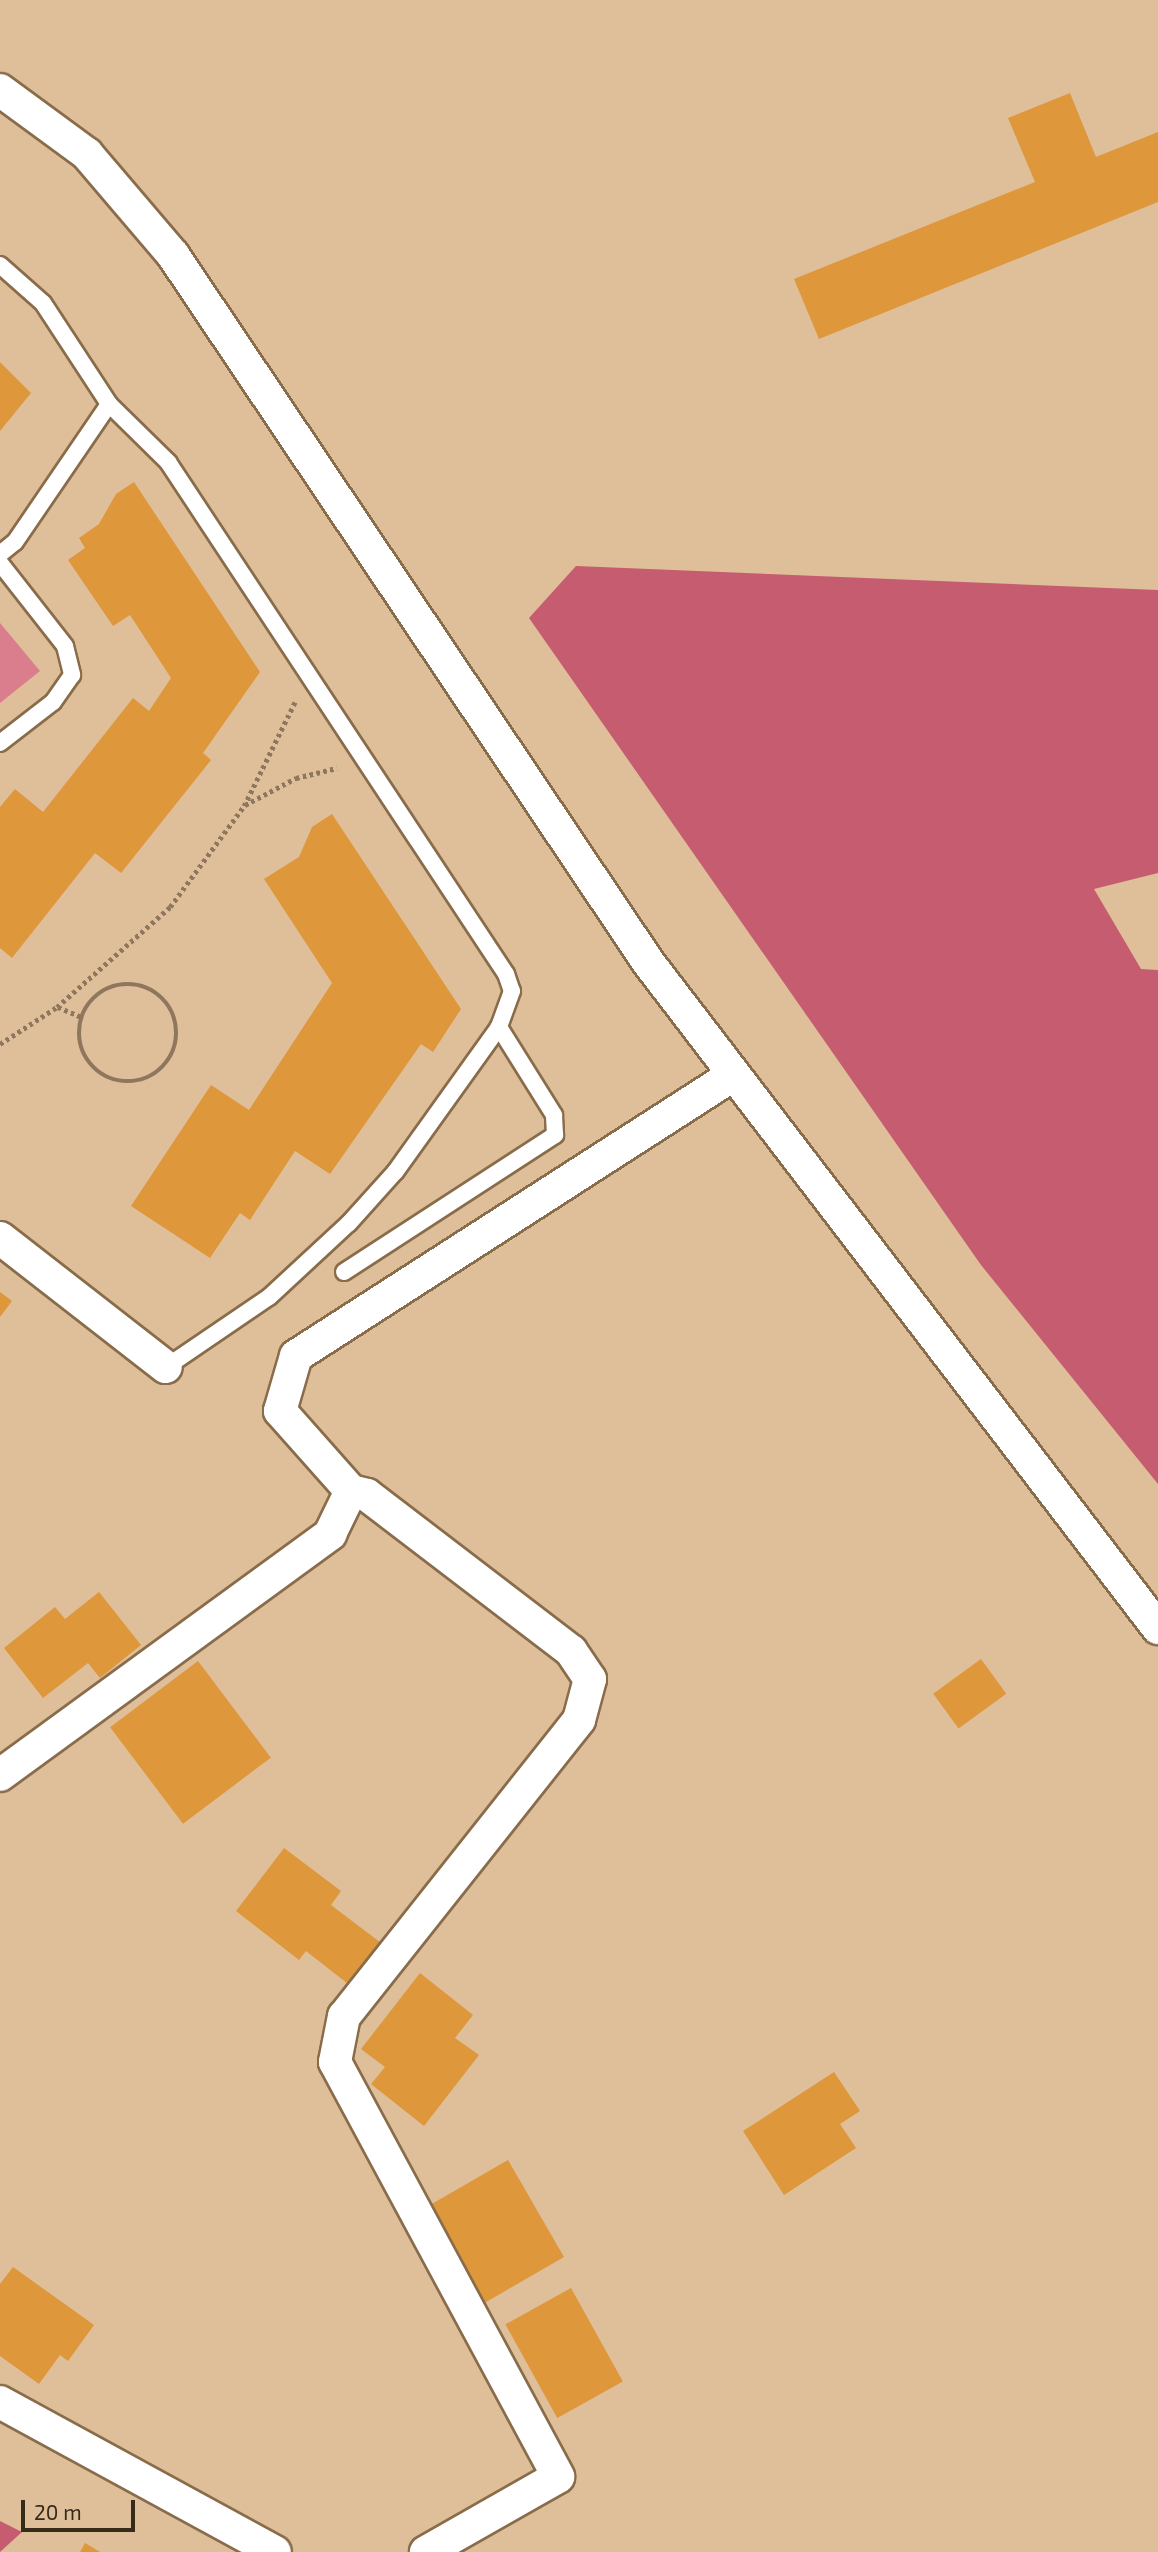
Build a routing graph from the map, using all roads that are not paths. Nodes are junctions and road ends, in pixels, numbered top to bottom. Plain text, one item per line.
1 (0, 90) edge
2 (0, 265) edge
3 (109, 404) junction
4 (0, 554) edge
5 (0, 564) edge
6 (0, 743) edge
7 (499, 1027) junction
8 (733, 1075) junction
9 (0, 1238) edge
10 (344, 1272) dead end
11 (166, 1367) joint
12 (351, 1491) junction
13 (1158, 1628) edge
14 (0, 1775) edge
15 (0, 2402) edge
16 (275, 2552) edge
17 (426, 2552) edge

1 - 8 street
2 - 3 lane
3 - 4 lane
3 - 7 lane
5 - 6 lane
7 - 10 lane
7 - 11 lane
8 - 12 street
8 - 13 street
9 - 11 street
12 - 14 street
12 - 17 street
15 - 16 street

